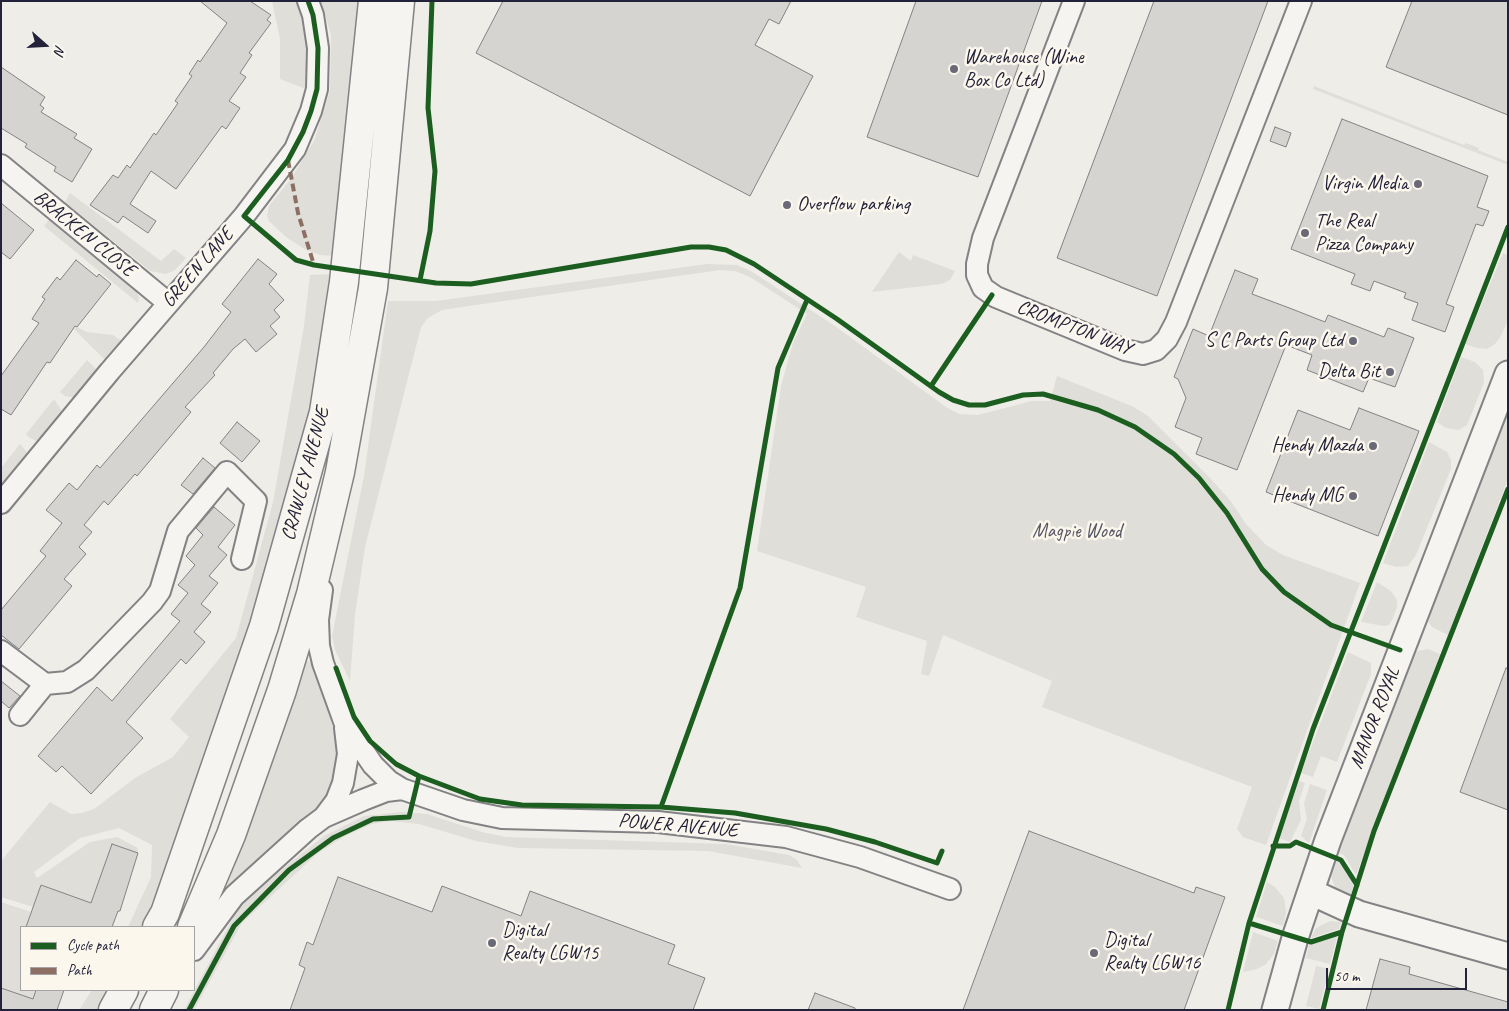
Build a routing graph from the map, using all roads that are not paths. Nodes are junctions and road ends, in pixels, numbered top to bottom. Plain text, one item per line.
1 (308, 1) edge
2 (373, 1) edge
3 (400, 1) edge
4 (1074, 1) edge
5 (1301, 1) edge
6 (1, 166) edge
7 (167, 302) junction
8 (1508, 374) edge
9 (340, 472) junction
10 (1, 503) edge
11 (242, 558) dead end
12 (1, 651) edge
13 (45, 684) junction
14 (20, 714) dead end
15 (345, 724) junction
16 (402, 789) junction
17 (324, 817) junction
18 (950, 889) dead end
19 (1311, 892) junction
20 (158, 926) edge
21 (192, 926) edge
22 (195, 948) edge
23 (1508, 956) edge
24 (123, 991) edge
25 (164, 991) edge
26 (169, 991) edge
27 (113, 1010) edge
28 (156, 1010) edge
29 (1275, 1010) edge

1 - 7 street, GREEN LANE
2 - 20 main road, CRAWLEY AVENUE
3 - 9 main road, CRAWLEY AVENUE
4 - 5 street, CROMPTON WAY
6 - 7 street, BRACKEN CLOSE
7 - 10 street, GREEN LANE
8 - 19 street, MANOR ROYAL
9 - 15 street
9 - 21 main road, CRAWLEY AVENUE
11 - 13 street
12 - 13 street
13 - 14 street
15 - 16 street
15 - 17 street
16 - 17 street
16 - 18 street, POWER AVENUE
17 - 22 street
19 - 23 street
19 - 29 street, MANOR ROYAL
24 - 27 main road
25 - 28 main road
26 - 28 street

